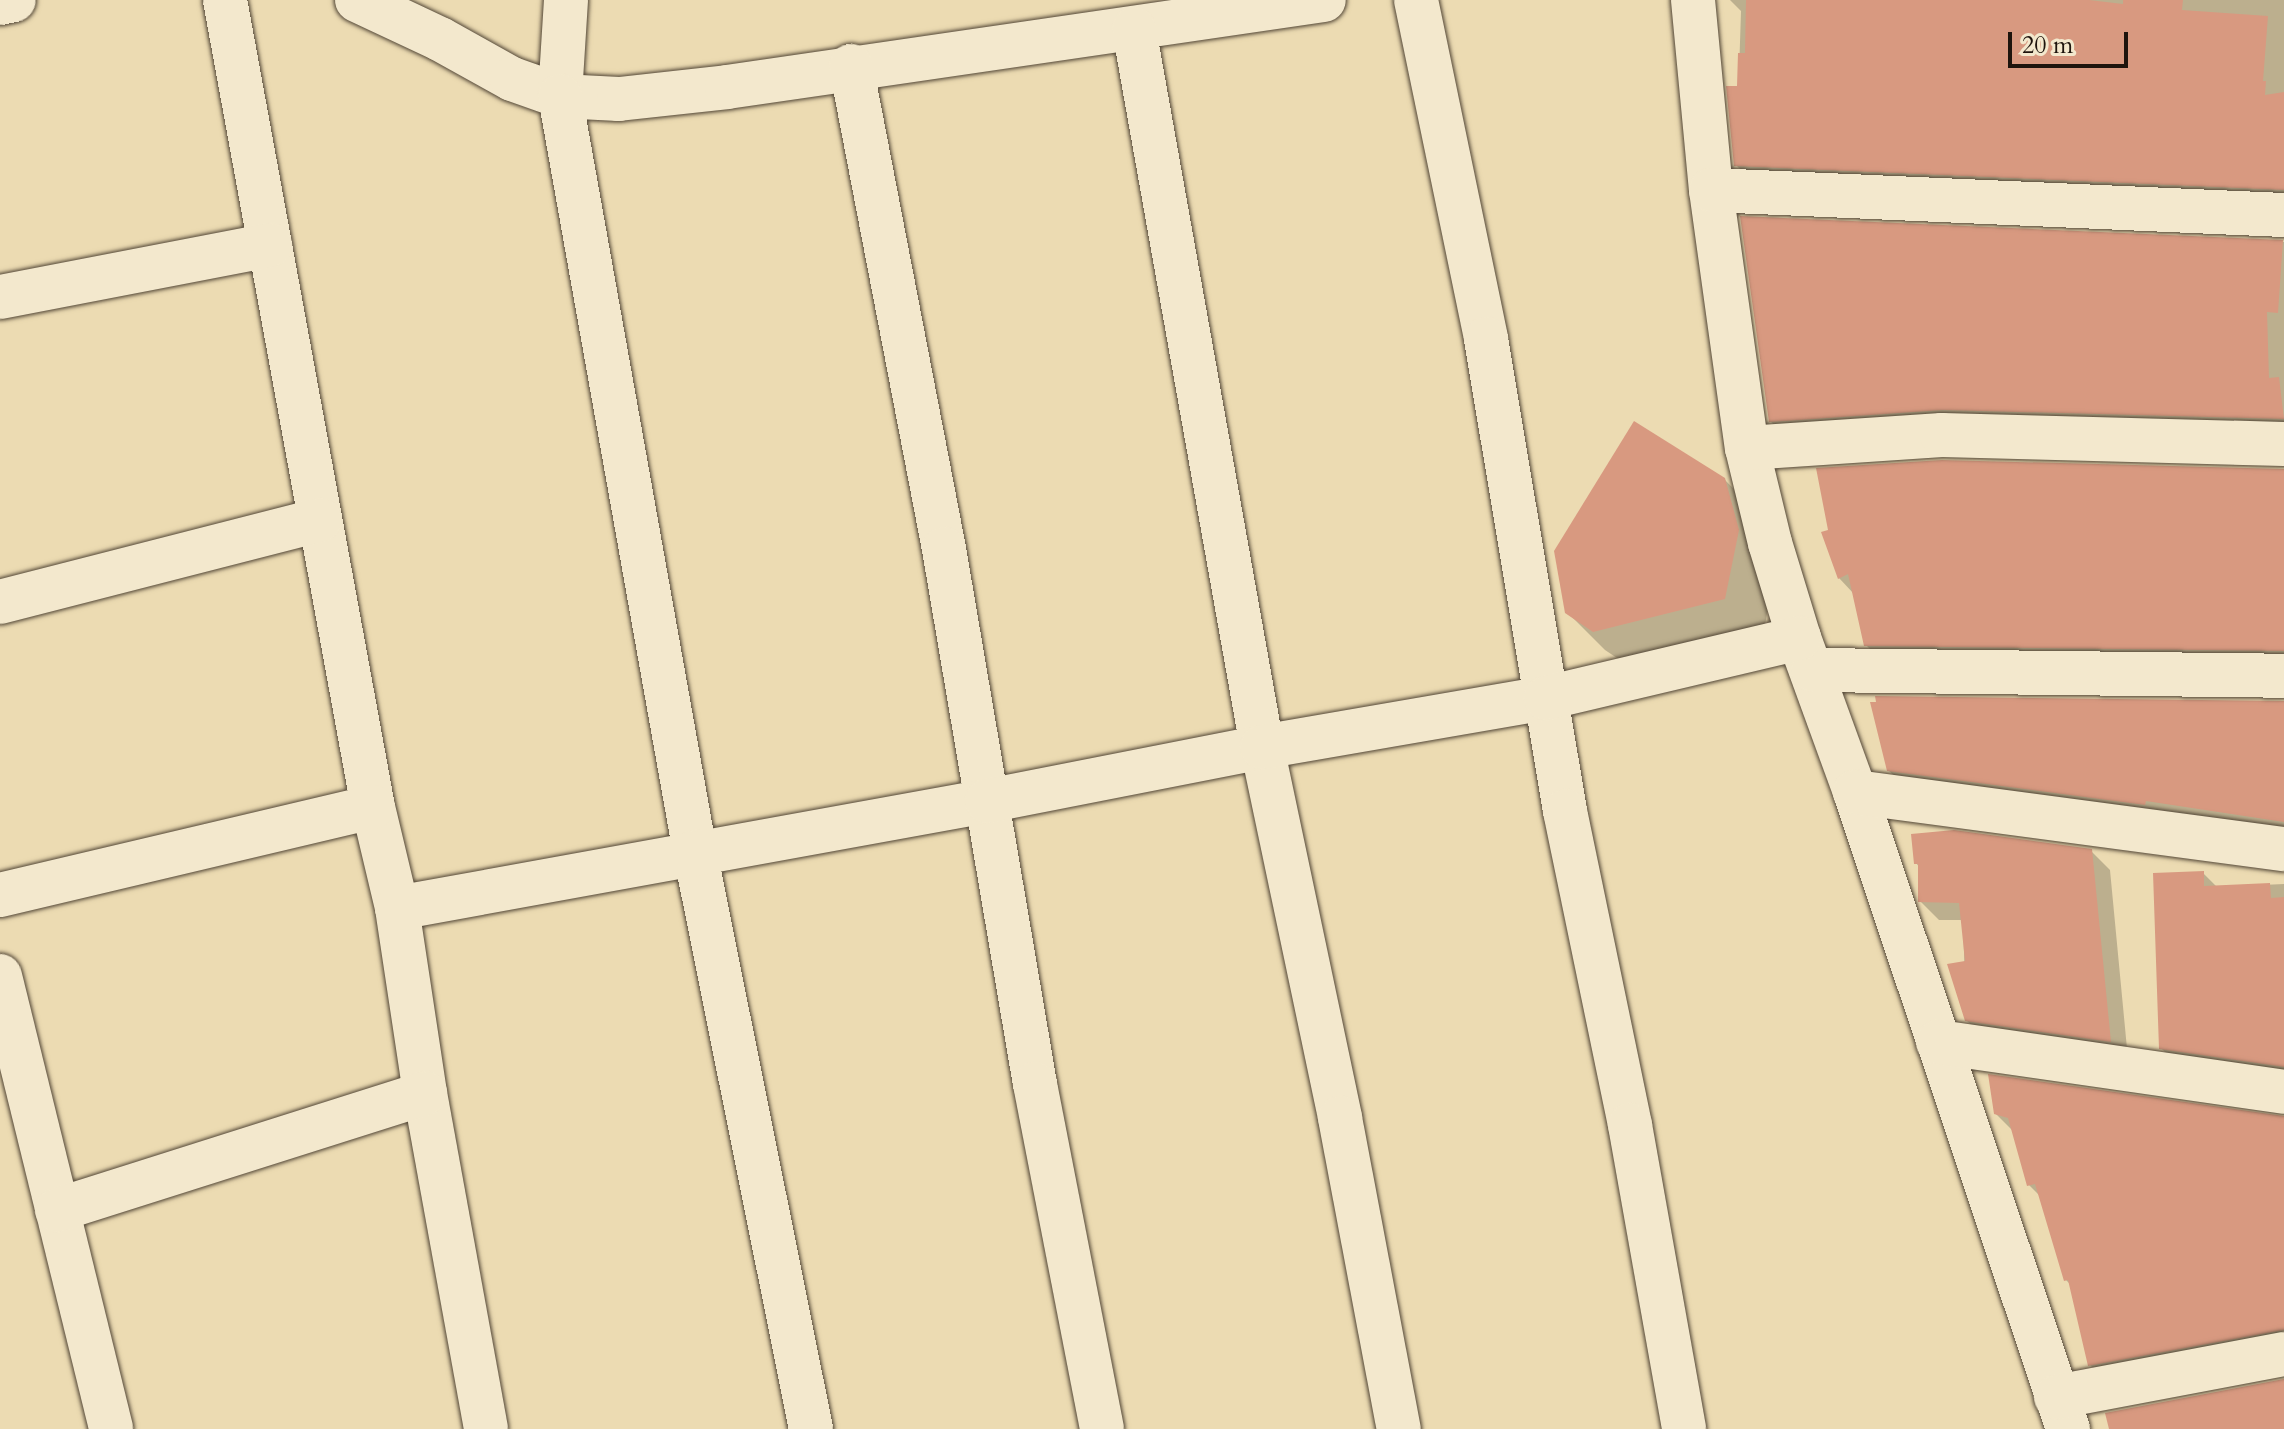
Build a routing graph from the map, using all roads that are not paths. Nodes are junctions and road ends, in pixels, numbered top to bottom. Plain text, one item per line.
1 (14, 0) edge
2 (225, 0) edge
3 (357, 0) edge
4 (566, 0) edge
5 (1416, 0) edge
6 (1693, 0) edge
7 (1309, 1) edge
8 (0, 3) edge
9 (1134, 29) junction
10 (851, 66) junction
11 (560, 96) junction
12 (1711, 190) junction
13 (2284, 215) edge
14 (270, 245) junction
15 (0, 297) edge
16 (2284, 444) edge
17 (1747, 448) junction
18 (320, 520) junction
19 (0, 602) edge
20 (1806, 654) junction
21 (2284, 676) edge
22 (1546, 698) junction
23 (1262, 747) junction
24 (1855, 792) junction
25 (987, 801) junction
26 (373, 807) junction
27 (2284, 849) edge
28 (695, 852) junction
29 (0, 895) edge
30 (397, 908) junction
31 (0, 976) edge
32 (1938, 1042) junction
33 (2284, 1092) edge
34 (425, 1093) junction
35 (57, 1210) junction
36 (2284, 1354) edge
37 (2062, 1413) edge
38 (111, 1429) edge
39 (486, 1429) edge
40 (811, 1429) edge
41 (1102, 1429) edge
42 (1399, 1429) edge
43 (1684, 1429) edge

1 - 8 street
2 - 14 street
3 - 11 street
4 - 11 street
5 - 22 street
6 - 12 street
7 - 9 street
9 - 10 street
9 - 23 street
10 - 11 street
10 - 25 street
11 - 28 street
12 - 13 street
12 - 17 street
14 - 15 street
14 - 18 street
16 - 17 street
17 - 20 street
18 - 19 street
18 - 26 street
20 - 21 street
20 - 22 street
20 - 24 street
22 - 23 street
22 - 43 street
23 - 25 street
23 - 42 street
24 - 27 street
24 - 32 street
25 - 28 street
25 - 41 street
26 - 29 street
26 - 30 street
28 - 30 street
28 - 40 street
30 - 34 street
31 - 35 street
32 - 33 street
32 - 37 street
34 - 35 street
34 - 39 street
35 - 38 street
36 - 37 street

